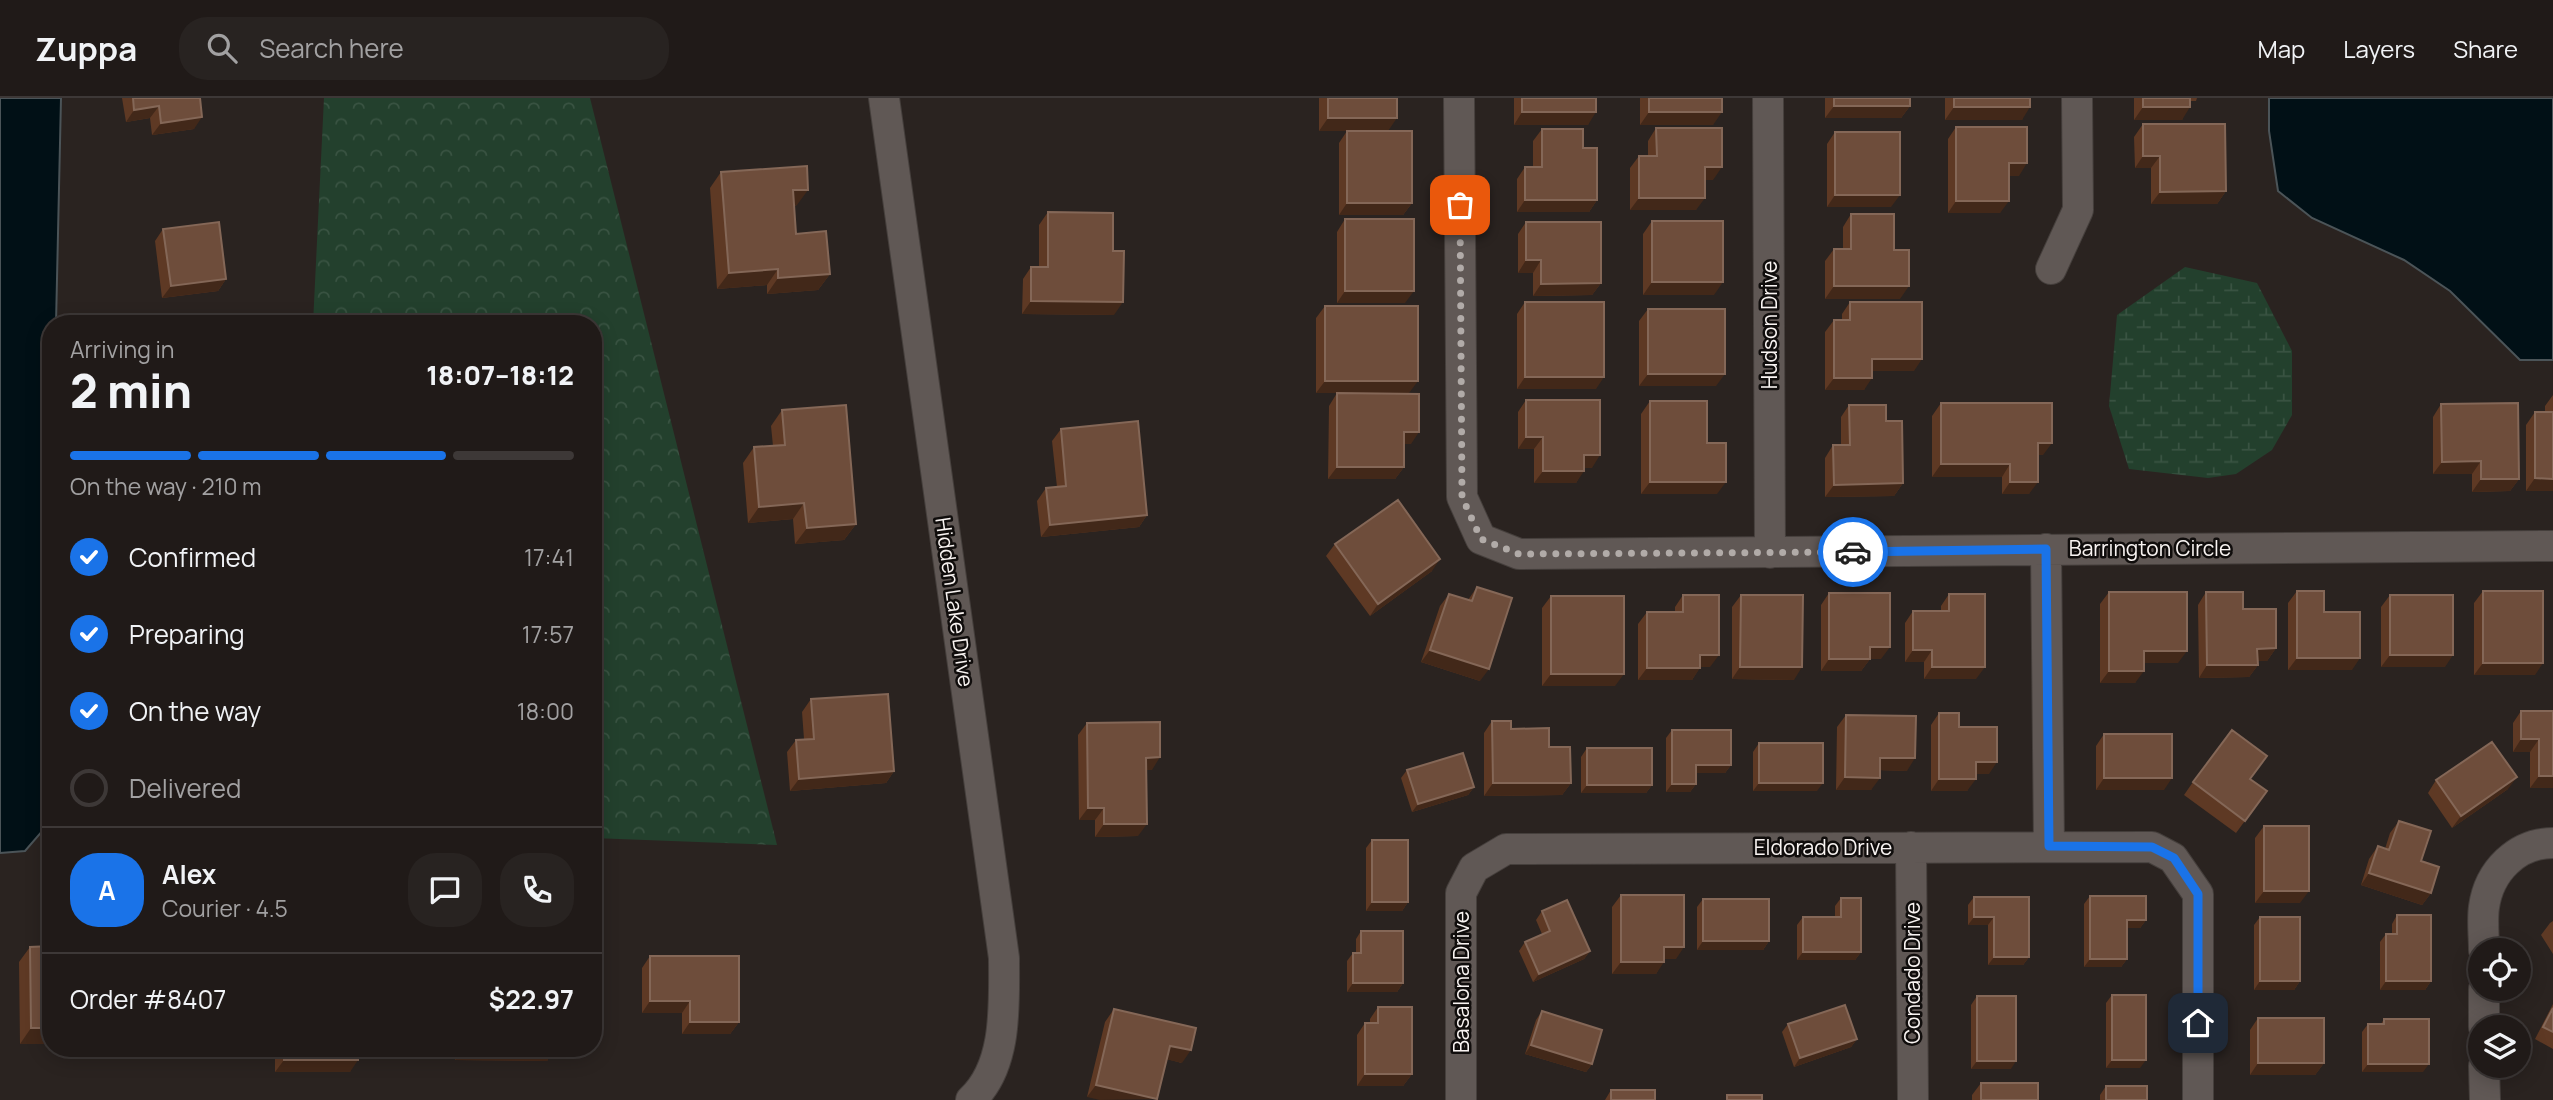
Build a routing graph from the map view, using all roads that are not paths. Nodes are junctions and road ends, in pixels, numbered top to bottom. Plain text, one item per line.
1 (884, 98) edge
2 (1460, 98) edge
3 (1768, 98) edge
4 (2077, 98) edge
5 (2052, 269) dead end
6 (2553, 546) edge
7 (2046, 549) junction
8 (1770, 553) junction
9 (2553, 843) edge
10 (2049, 846) junction
11 (1911, 847) junction
12 (1474, 867) joint
13 (2484, 938) edge
14 (2484, 1078) edge
15 (971, 1100) edge
16 (1461, 1100) edge
17 (1913, 1100) edge
18 (2199, 1100) edge
19 (2485, 1100) edge

1 - 15 street, Hidden Lake Drive
2 - 8 street, Barrington Circle
3 - 8 street, Hudson Drive
4 - 5 street
6 - 7 street, Barrington Circle
7 - 8 street, Barrington Circle
7 - 10 street
9 - 13 street
10 - 11 street, Eldorado Drive
10 - 18 street, Eldorado Drive
11 - 12 street, Eldorado Drive
11 - 17 street, Condado Drive
12 - 16 street, Basalona Drive
14 - 19 street

